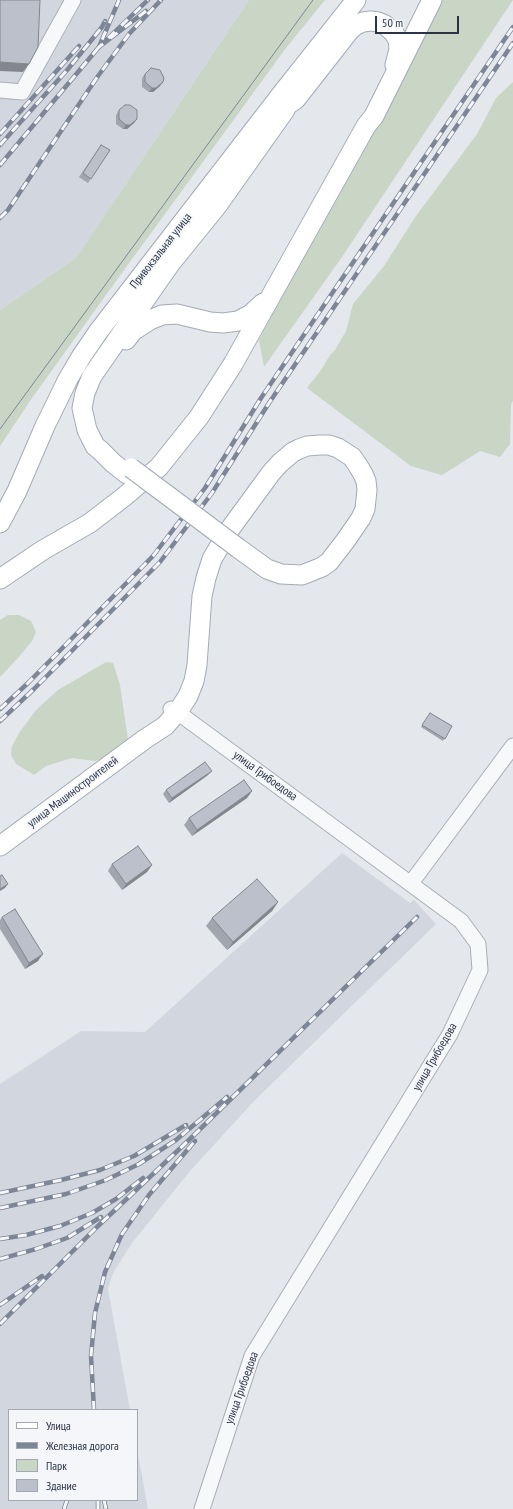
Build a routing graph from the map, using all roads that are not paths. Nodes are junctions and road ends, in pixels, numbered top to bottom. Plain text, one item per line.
1 (73, 0) edge
2 (356, 0) edge
3 (364, 0) edge
4 (432, 0) edge
5 (0, 90) edge
6 (289, 104) junction
7 (366, 126) junction
8 (281, 279) junction
9 (129, 471) junction
10 (0, 523) edge
11 (0, 579) edge
12 (174, 710) junction
13 (513, 746) edge
14 (0, 846) edge
15 (411, 883) junction
16 (202, 1509) edge

1 - 5 street
2 - 10 main road, Привокзальная улица
3 - 6 main road
4 - 7 main road
6 - 7 main road
6 - 9 main road
7 - 8 main road
8 - 9 main road
8 - 11 main road
9 - 12 main road, улица Машиностроителей
12 - 14 main road, улица Машиностроителей
12 - 15 street, улица Грибоедова
13 - 15 street
15 - 16 street, улица Грибоедова

